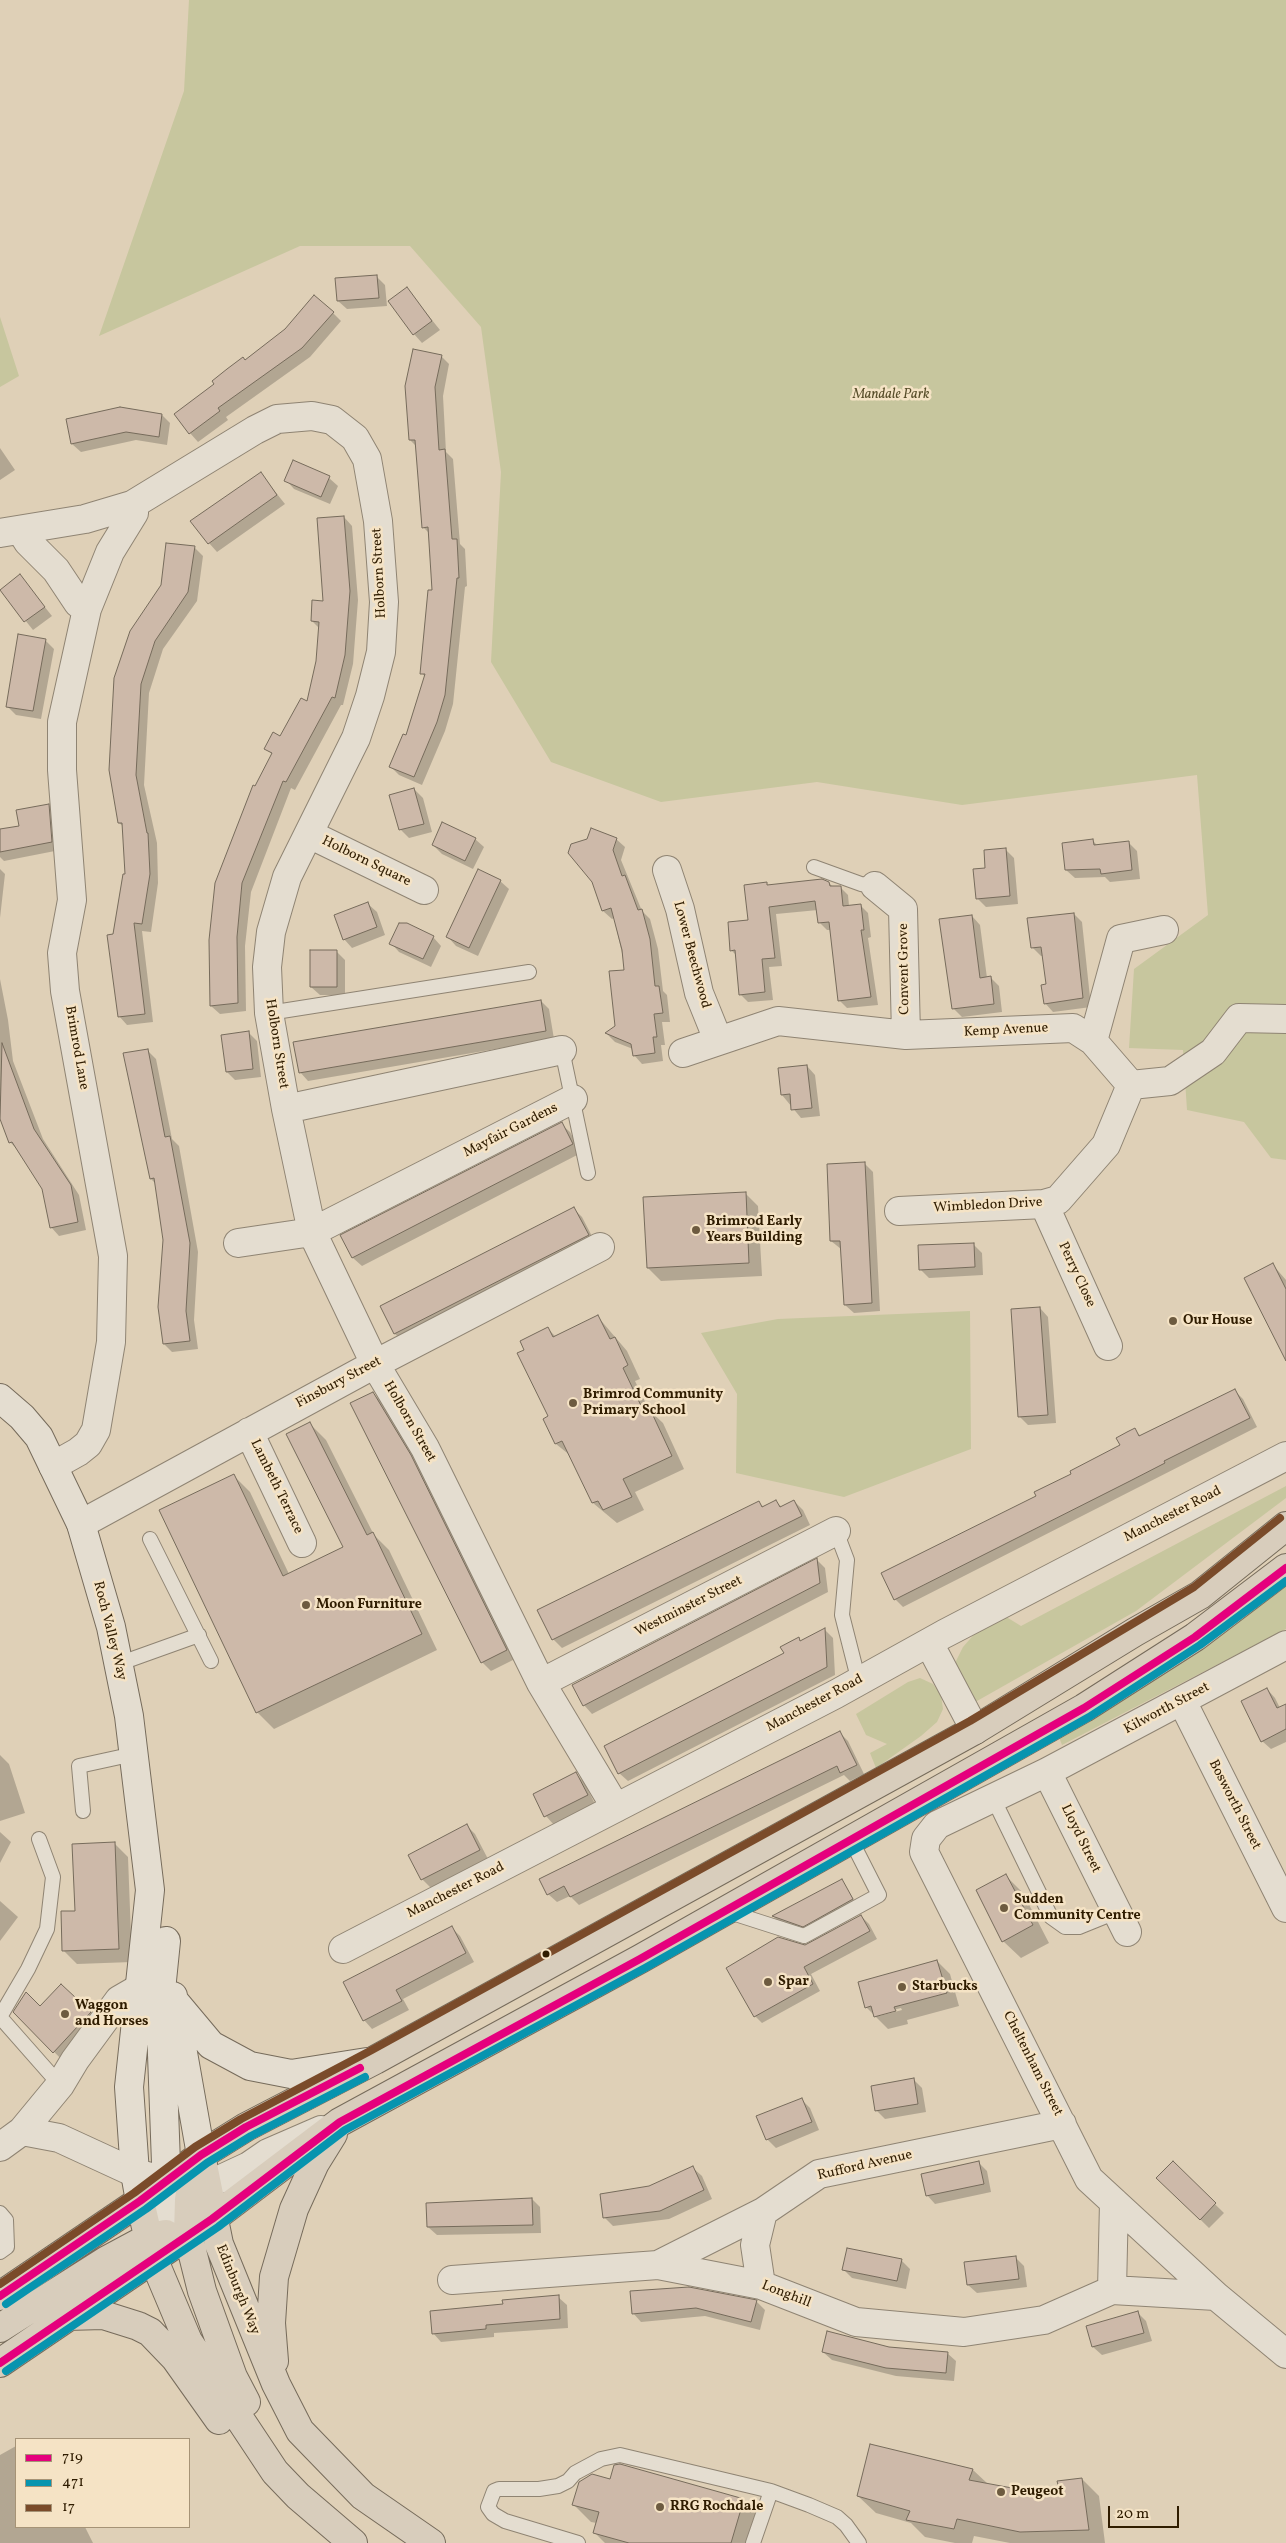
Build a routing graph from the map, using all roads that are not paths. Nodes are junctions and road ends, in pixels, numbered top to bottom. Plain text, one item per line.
1 (132, 505) junction
2 (10, 532) edge
3 (87, 609) junction
4 (309, 834) junction
5 (814, 867) dead end
6 (667, 870) dead end
7 (875, 886) joint
8 (424, 890) dead end
9 (1164, 930) dead end
10 (529, 972) dead end
11 (269, 1013) junction
12 (1286, 1019) edge
13 (906, 1035) junction
14 (718, 1040) junction
15 (1093, 1041) junction
16 (562, 1050) joint
17 (683, 1053) dead end
18 (1131, 1085) junction
19 (574, 1100) junction
20 (286, 1109) junction
21 (588, 1173) dead end
22 (1044, 1204) junction
23 (899, 1211) dead end
24 (312, 1232) junction
25 (238, 1243) dead end
26 (600, 1247) dead end
27 (1108, 1346) dead end
28 (375, 1364) junction
29 (0, 1398) edge
30 (249, 1432) junction
31 (1286, 1456) edge
32 (52, 1466) junction
33 (81, 1524) junction
34 (1286, 1526) edge
35 (836, 1531) joint
36 (150, 1539) dead end
37 (302, 1543) dead end
38 (1286, 1568) edge
39 (198, 1635) junction
40 (929, 1643) junction
41 (1286, 1645) edge
42 (211, 1661) dead end
43 (118, 1664) junction
44 (859, 1682) junction
45 (542, 1683) junction
46 (1182, 1701) junction
47 (975, 1730) junction
48 (134, 1754) junction
49 (1047, 1772) junction
50 (993, 1798) junction
51 (616, 1808) junction
52 (83, 1811) dead end
53 (38, 1839) dead end
54 (851, 1840) junction
55 (150, 1890) junction
56 (1286, 1908) edge
57 (725, 1911) junction
58 (1122, 1922) joint
59 (343, 1949) dead end
60 (161, 1991) junction
61 (0, 2017) edge
62 (375, 2060) junction
63 (60, 2085) junction
64 (340, 2122) junction
65 (1062, 2124) junction
66 (11, 2139) edge
67 (135, 2173) junction
68 (191, 2175) junction
69 (140, 2202) junction
70 (1114, 2202) junction
71 (763, 2212) junction
72 (0, 2214) edge
73 (215, 2231) junction
74 (164, 2241) junction
75 (0, 2252) edge
76 (658, 2265) junction
77 (452, 2280) dead end
78 (761, 2285) junction
79 (1112, 2290) junction
80 (0, 2296) edge
81 (1216, 2296) junction
82 (67, 2316) junction
83 (0, 2328) edge
84 (1286, 2354) edge
85 (0, 2363) edge
86 (276, 2384) junction
87 (275, 2472) junction
88 (771, 2491) junction
89 (323, 2518) junction
90 (353, 2543) edge
91 (431, 2543) edge
92 (578, 2543) edge
93 (753, 2543) edge
94 (859, 2543) edge

1 - 2 street, Holborn Street
1 - 3 street, Brimrod Lane
1 - 4 street, Holborn Street
2 - 3 street
3 - 32 street, Brimrod Lane
4 - 8 street, Holborn Square
4 - 11 street, Holborn Street
5 - 7 lane
6 - 14 street, Lower Beechwood
7 - 13 street, Convent Grove
9 - 15 street
10 - 11 lane
11 - 20 street, Holborn Street
12 - 18 street
13 - 14 street, Kemp Avenue
13 - 15 street, Kemp Avenue
14 - 17 street, Kemp Avenue
15 - 18 street, Kemp Avenue
16 - 19 lane, Mayfair Gardens
16 - 20 street, Mayfair Gardens
18 - 22 street, Wimbledon Drive
19 - 21 lane
19 - 24 street, Mayfair Gardens
20 - 24 street, Holborn Street
22 - 23 street, Wimbledon Drive
22 - 27 street, Perry Close
24 - 25 street, Mayfair Gardens
24 - 28 street, Holborn Street
26 - 28 street, Finsbury Street
28 - 30 street, Finsbury Street
28 - 45 street, Holborn Street
29 - 32 street, Roch Valley Way
30 - 33 street, Finsbury Street
30 - 37 street, Lambeth Terrace
31 - 40 street, Manchester Road
32 - 33 street, Roch Valley Way
33 - 43 street, Roch Valley Way
34 - 47 highway
35 - 44 lane
35 - 45 street, Westminster Street
36 - 39 lane
38 - 54 highway
39 - 42 lane
39 - 43 lane
40 - 44 street, Manchester Road
40 - 47 street
41 - 46 street, Kilworth Street
43 - 48 street, Roch Valley Way
44 - 51 street, Manchester Road
45 - 51 street, Holborn Street
46 - 49 street, Kilworth Street
46 - 56 street, Bosworth Street
47 - 62 highway
48 - 52 lane
48 - 55 street, Roch Valley Way
49 - 50 street, Cheltenham Street
49 - 58 street, Lloyd Street
50 - 58 lane
50 - 65 street, Cheltenham Street
51 - 59 street, Manchester Road
53 - 61 lane
54 - 57 highway
54 - 57 lane
55 - 60 street
55 - 60 street
57 - 64 highway
60 - 62 street
60 - 63 street
60 - 67 street
60 - 68 street
60 - 68 street
61 - 63 lane
62 - 68 highway
63 - 66 street
64 - 68 street
64 - 73 highway
64 - 86 highway
65 - 70 street, Cheltenham Street
65 - 71 street, Rufford Avenue
66 - 67 street
67 - 68 street
67 - 69 street
68 - 69 highway
68 - 73 highway, Edinburgh Way
68 - 74 street
69 - 74 highway, Edinburgh Way
69 - 80 highway
70 - 79 street
70 - 81 street, Cheltenham Street
71 - 76 street, Rufford Avenue
71 - 78 street
72 - 75 lane
73 - 74 highway
73 - 86 highway, Edinburgh Way
74 - 82 highway
74 - 83 highway
74 - 87 highway, Edinburgh Way
74 - 89 highway, Edinburgh Way
76 - 77 street, Longhill
76 - 78 street, Longhill
78 - 79 street, Longhill
79 - 81 street
81 - 84 street, Cheltenham Street
82 - 85 highway
82 - 87 highway
86 - 91 highway, Edinburgh Way
87 - 89 highway, Edinburgh Way
88 - 92 lane
88 - 93 lane
88 - 94 lane
89 - 90 highway, Edinburgh Way

